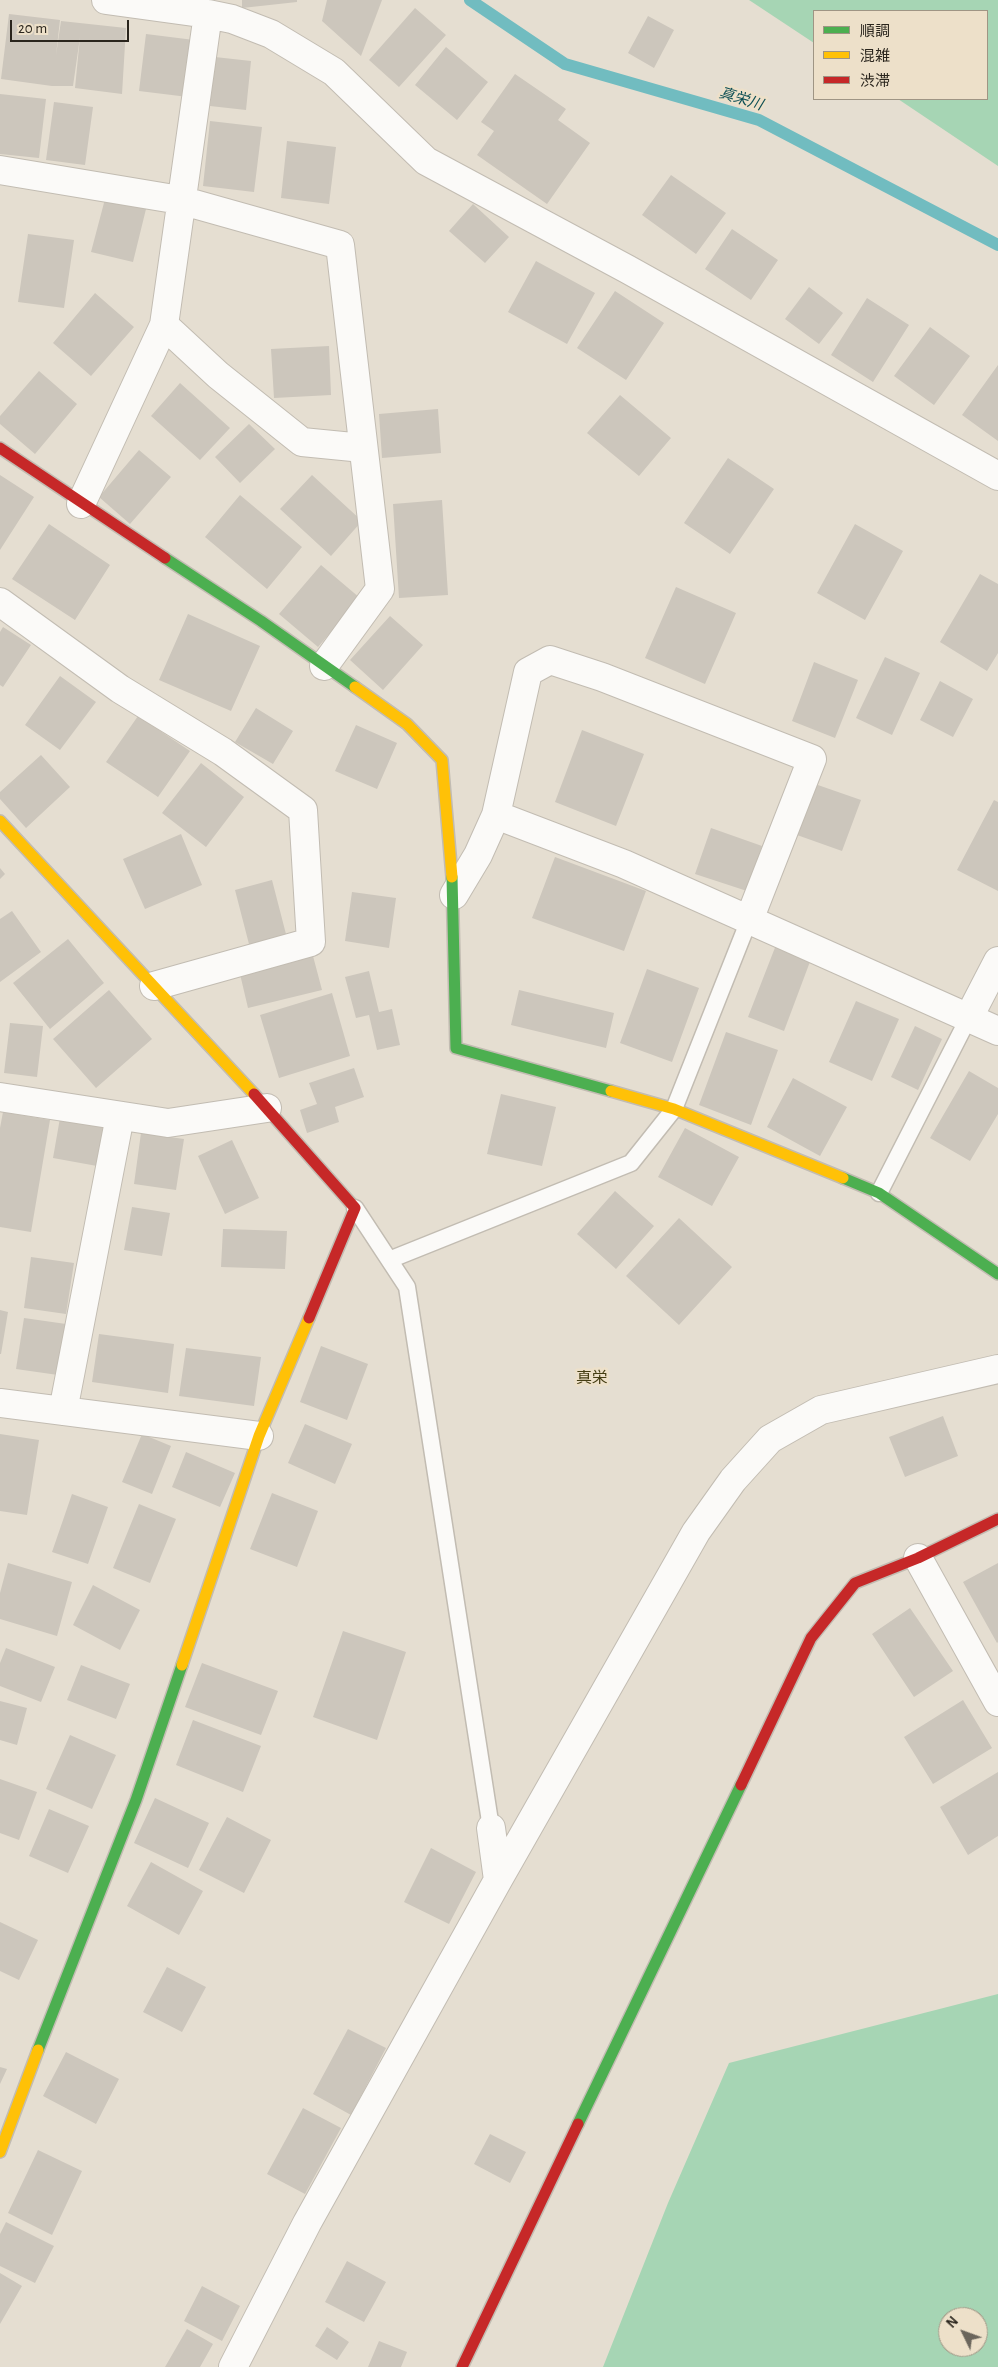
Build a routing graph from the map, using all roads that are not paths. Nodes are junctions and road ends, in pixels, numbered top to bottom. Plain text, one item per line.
1 (106, 0) edge
2 (223, 11) edge
3 (0, 170) edge
4 (180, 200) junction
5 (164, 325) junction
6 (0, 448) edge
7 (363, 448) junction
8 (998, 476) edge
9 (81, 504) junction
10 (0, 602) edge
11 (324, 666) junction
12 (496, 815) junction
13 (0, 821) edge
14 (454, 894) junction
15 (749, 920) junction
16 (998, 961) edge
17 (154, 986) junction
18 (969, 1017) junction
19 (998, 1031) edge
20 (0, 1097) edge
21 (267, 1108) junction
22 (674, 1109) junction
23 (120, 1116) junction
24 (880, 1193) junction
25 (355, 1208) junction
26 (389, 1260) junction
27 (998, 1274) edge
28 (998, 1369) edge
29 (0, 1402) edge
30 (63, 1411) junction
31 (258, 1436) junction
32 (998, 1519) edge
33 (918, 1558) junction
34 (998, 1702) edge
35 (490, 1828) joint
36 (498, 1880) junction
37 (0, 2152) edge
38 (233, 2367) edge
39 (462, 2367) edge

1 - 2 street
2 - 4 street
2 - 8 street
3 - 4 street
4 - 5 street
4 - 7 street
5 - 7 street
5 - 9 street
6 - 9 street
7 - 11 street
9 - 11 street
10 - 17 street
11 - 14 street
12 - 14 street
12 - 15 street
12 - 15 street
13 - 17 street
14 - 22 street
15 - 18 street
15 - 22 lane
16 - 18 street
17 - 21 street
18 - 19 street
18 - 24 lane
20 - 23 street
21 - 23 street
21 - 25 street
22 - 24 street
22 - 26 lane
23 - 30 street
24 - 27 street
25 - 26 lane
25 - 31 street
26 - 35 lane
28 - 36 street
29 - 30 street
30 - 31 street
31 - 37 street
32 - 33 street
33 - 34 street
33 - 39 street
35 - 36 street
36 - 38 street

